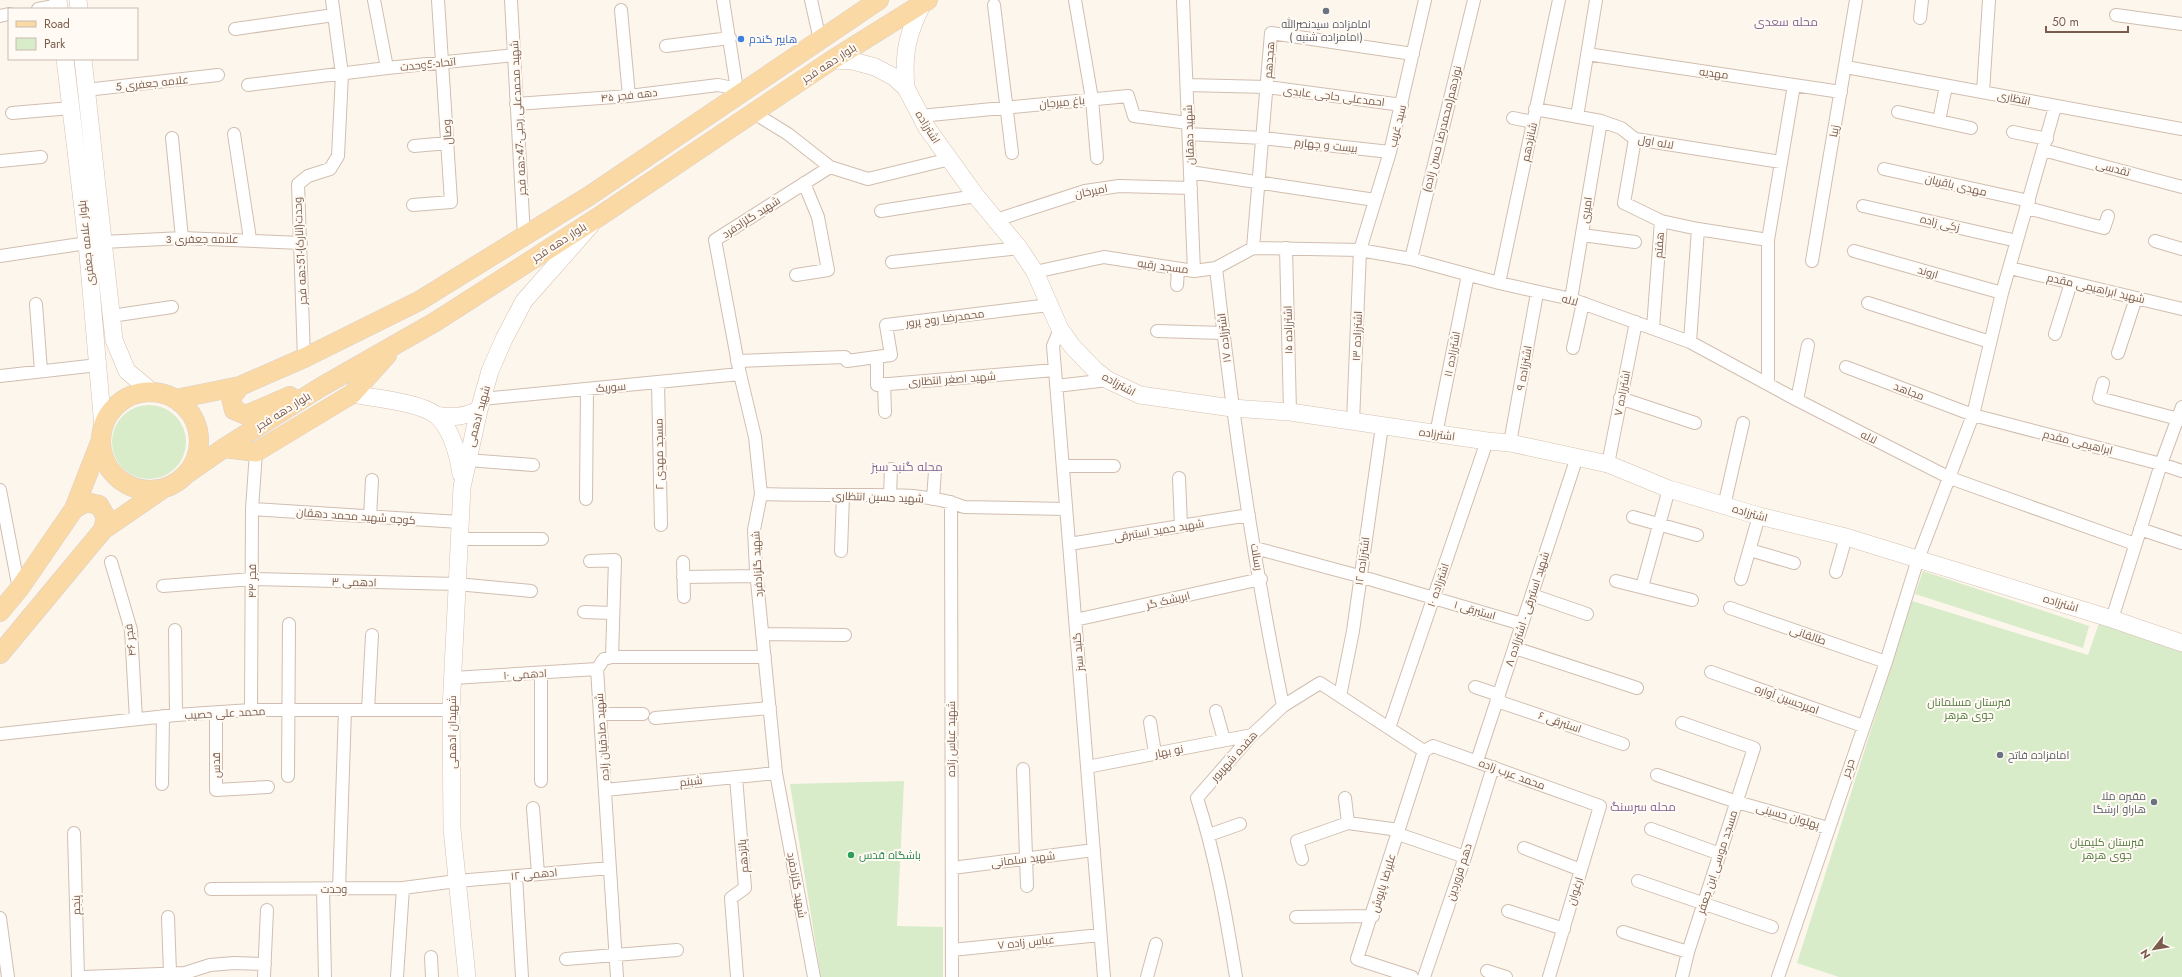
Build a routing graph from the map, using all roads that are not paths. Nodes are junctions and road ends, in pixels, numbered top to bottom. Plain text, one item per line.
1 (332, 0) edge
2 (374, 0) edge
3 (438, 0) edge
4 (511, 0) edge
5 (723, 0) edge
6 (811, 0) edge
7 (1075, 0) edge
8 (1183, 0) edge
9 (1425, 0) edge
10 (1474, 0) edge
11 (1559, 0) edge
12 (1596, 0) edge
13 (1856, 0) edge
14 (1922, 0) edge
15 (1989, 0) edge
16 (876, 1) edge
17 (926, 2) edge
18 (59, 5) edge
19 (994, 5) dead end
20 (43, 8) edge
21 (622, 10) dead end
22 (334, 15) junction
23 (2116, 15) dead end
24 (1920, 18) dead end
25 (2182, 24) edge
26 (235, 29) dead end
27 (730, 38) junction
28 (820, 40) junction
29 (666, 46) dead end
30 (1413, 54) junction
31 (1588, 54) junction
32 (515, 56) junction
33 (65, 60) edge
34 (83, 60) edge
35 (832, 60) junction
36 (442, 62) junction
37 (1846, 67) junction
38 (387, 68) junction
39 (342, 74) junction
40 (218, 75) dead end
41 (248, 85) dead end
42 (1186, 85) junction
43 (1794, 85) junction
44 (1946, 86) junction
45 (1266, 87) junction
46 (906, 88) junction
47 (1841, 92) junction
48 (1983, 92) junction
49 (629, 96) junction
50 (738, 96) junction
51 (87, 98) junction
52 (1092, 99) junction
53 (516, 104) junction
54 (1402, 105) junction
55 (2055, 107) junction
56 (71, 108) junction
57 (1006, 108) junction
58 (1536, 109) junction
59 (1898, 112) dead end
60 (12, 113) dead end
61 (754, 113) junction
62 (920, 116) junction
63 (1577, 117) junction
64 (1513, 118) dead end
65 (1600, 121) junction
66 (1939, 121) junction
67 (1533, 122) junction
68 (1188, 128) junction
69 (1971, 128) dead end
70 (2182, 129) edge
71 (2013, 132) dead end
72 (234, 134) dead end
73 (172, 138) dead end
74 (1262, 138) junction
75 (1635, 139) junction
76 (448, 143) junction
77 (2045, 144) junction
78 (414, 146) dead end
79 (1390, 152) junction
80 (1012, 153) dead end
81 (41, 157) dead end
82 (1097, 158) dead end
83 (950, 159) junction
84 (0, 161) edge
85 (1781, 162) junction
86 (830, 167) junction
87 (1884, 169) dead end
88 (1190, 172) junction
89 (1258, 182) junction
90 (804, 184) junction
91 (2182, 187) edge
92 (1191, 188) junction
93 (976, 196) junction
94 (1375, 200) junction
95 (413, 205) dead end
96 (2028, 205) junction
97 (1863, 206) dead end
98 (881, 211) dead end
99 (600, 216) junction
100 (2108, 216) dead end
101 (996, 220) junction
102 (1661, 221) junction
103 (1698, 229) junction
104 (1582, 235) junction
105 (524, 236) junction
106 (182, 238) junction
107 (250, 239) junction
108 (1768, 240) junction
109 (2017, 241) junction
110 (1635, 242) dead end
111 (2155, 242) dead end
112 (95, 243) junction
113 (302, 243) junction
114 (1019, 248) junction
115 (1253, 248) junction
116 (1286, 248) junction
117 (2182, 249) edge
118 (1360, 250) junction
119 (1854, 251) dead end
120 (0, 256) edge
121 (1411, 259) junction
122 (1812, 261) dead end
123 (892, 262) dead end
124 (1216, 268) junction
125 (2010, 268) junction
126 (1178, 269) junction
127 (1194, 271) junction
128 (1034, 272) junction
129 (796, 274) dead end
130 (1468, 275) junction
131 (2071, 283) junction
132 (1499, 284) junction
133 (1177, 285) dead end
134 (1537, 293) junction
135 (2002, 293) junction
136 (2136, 298) junction
137 (1571, 299) junction
138 (1583, 303) junction
139 (1868, 303) dead end
140 (36, 304) dead end
141 (1049, 305) junction
142 (172, 307) dead end
143 (2182, 309) edge
144 (111, 316) junction
145 (1636, 322) junction
146 (1653, 328) junction
147 (1060, 329) junction
148 (1157, 330) dead end
149 (1223, 333) junction
150 (2055, 334) dead end
151 (399, 342) junction
152 (1690, 342) junction
153 (1990, 342) junction
154 (1808, 345) dead end
155 (1573, 348) dead end
156 (2118, 353) dead end
157 (877, 357) junction
158 (304, 358) junction
159 (737, 361) junction
160 (98, 365) junction
161 (1846, 367) dead end
162 (1055, 370) junction
163 (41, 371) junction
164 (740, 374) junction
165 (0, 376) edge
166 (1108, 380) junction
167 (658, 383) junction
168 (2103, 383) dead end
169 (884, 384) junction
170 (1768, 384) junction
171 (240, 386) junction
172 (1056, 386) junction
173 (321, 387) junction
174 (588, 389) junction
175 (152, 392) junction
176 (352, 394) junction
177 (1620, 398) junction
178 (176, 399) junction
179 (1797, 400) junction
180 (480, 404) junction
181 (1232, 408) junction
182 (885, 412) dead end
183 (1290, 412) junction
184 (436, 415) junction
185 (1973, 415) junction
186 (2181, 415) edge
187 (1353, 422) junction
188 (1695, 423) dead end
189 (1743, 423) dead end
190 (1382, 426) junction
191 (102, 434) junction
192 (1436, 434) junction
193 (1487, 441) junction
194 (1510, 443) junction
195 (224, 448) junction
196 (256, 452) junction
197 (1577, 456) junction
198 (467, 460) junction
199 (1608, 464) junction
200 (2160, 464) junction
201 (533, 465) dead end
202 (1063, 466) junction
203 (1114, 466) dead end
204 (891, 469) dead end
205 (935, 471) dead end
206 (2182, 471) edge
207 (185, 475) junction
208 (1179, 478) dead end
209 (1950, 478) junction
210 (372, 480) dead end
211 (462, 487) junction
212 (164, 488) junction
213 (1669, 489) junction
214 (0, 490) edge
215 (761, 494) junction
216 (843, 495) junction
217 (890, 495) junction
218 (586, 498) dead end
219 (933, 499) junction
220 (951, 502) junction
221 (1724, 506) junction
222 (74, 509) junction
223 (252, 509) junction
224 (1066, 509) junction
225 (1249, 515) junction
226 (1633, 516) dead end
227 (1760, 516) junction
228 (370, 517) junction
229 (460, 522) junction
230 (3, 524) edge
231 (1660, 524) junction
232 (661, 525) dead end
233 (1181, 526) junction
234 (2140, 529) junction
235 (103, 530) junction
236 (1697, 535) dead end
237 (1846, 537) junction
238 (459, 539) junction
239 (542, 539) dead end
240 (2182, 542) edge
241 (1069, 544) junction
242 (2135, 544) junction
243 (1255, 548) junction
244 (1750, 550) junction
245 (841, 551) dead end
246 (1918, 559) junction
247 (590, 560) dead end
248 (111, 562) dead end
249 (683, 562) dead end
250 (1794, 563) dead end
251 (1836, 572) dead end
252 (756, 576) junction
253 (1359, 576) junction
254 (683, 577) junction
255 (252, 579) junction
256 (1261, 579) junction
257 (1741, 579) dead end
258 (1616, 581) dead end
259 (457, 584) junction
260 (163, 586) dead end
261 (1642, 587) junction
262 (19, 589) junction
263 (531, 591) dead end
264 (1532, 595) junction
265 (684, 597) dead end
266 (1434, 598) junction
267 (1692, 600) dead end
268 (1730, 608) dead end
269 (0, 612) edge
270 (584, 612) dead end
271 (612, 614) junction
272 (1587, 614) dead end
273 (2112, 619) junction
274 (1075, 620) junction
275 (289, 624) dead end
276 (1522, 624) junction
277 (175, 630) dead end
278 (372, 634) dead end
279 (762, 634) junction
280 (845, 635) dead end
281 (2182, 643) edge
282 (1515, 648) junction
283 (0, 654) edge
284 (765, 657) junction
285 (612, 658) junction
286 (1886, 662) junction
287 (597, 669) junction
288 (1711, 672) dead end
289 (541, 673) junction
290 (453, 678) junction
291 (1475, 687) dead end
292 (1637, 688) dead end
293 (1340, 696) junction
294 (1498, 698) junction
295 (1283, 706) junction
296 (770, 708) junction
297 (251, 710) junction
298 (289, 710) junction
299 (345, 710) junction
300 (368, 710) junction
301 (451, 710) junction
302 (1216, 711) dead end
303 (216, 712) junction
304 (600, 714) junction
305 (644, 714) dead end
306 (176, 715) junction
307 (163, 716) junction
308 (655, 718) dead end
309 (136, 719) junction
310 (1150, 722) dead end
311 (1682, 724) dead end
312 (1862, 726) junction
313 (1389, 728) junction
314 (0, 734) edge
315 (1252, 735) junction
316 (1224, 740) junction
317 (1623, 744) dead end
318 (1424, 751) junction
319 (1155, 753) junction
320 (1477, 761) junction
321 (1087, 767) junction
322 (1492, 767) junction
323 (1023, 769) dead end
324 (776, 773) junction
325 (1657, 775) dead end
326 (288, 776) dead end
327 (736, 776) junction
328 (541, 781) dead end
329 (162, 784) dead end
330 (268, 787) dead end
331 (605, 790) junction
332 (1345, 798) dead end
333 (1737, 802) junction
334 (1600, 806) joint
335 (533, 808) dead end
336 (1240, 824) dead end
337 (1348, 824) junction
338 (1828, 828) junction
339 (1651, 829) dead end
340 (1399, 832) junction
341 (74, 833) dead end
342 (1209, 835) junction
343 (1524, 848) dead end
344 (1094, 850) junction
345 (1720, 854) junction
346 (1465, 857) junction
347 (1026, 858) junction
348 (1302, 860) dead end
349 (610, 868) junction
350 (952, 868) junction
351 (1581, 870) junction
352 (538, 874) junction
353 (516, 876) junction
354 (457, 881) junction
355 (1638, 881) dead end
356 (1027, 886) dead end
357 (339, 888) junction
358 (403, 888) junction
359 (323, 889) junction
360 (210, 890) dead end
361 (1704, 903) junction
362 (267, 910) dead end
363 (1508, 911) dead end
364 (1372, 916) junction
365 (168, 917) dead end
366 (1296, 917) dead end
367 (0, 918) edge
368 (1772, 927) dead end
369 (1564, 929) junction
370 (1622, 932) dead end
371 (1100, 935) junction
372 (1156, 944) dead end
373 (677, 950) dead end
374 (952, 950) junction
375 (1688, 952) junction
376 (616, 956) junction
377 (431, 957) dead end
378 (566, 959) dead end
379 (265, 964) junction
380 (1487, 971) dead end
381 (170, 973) junction
382 (184, 975) edge
383 (1106, 976) edge
384 (8, 977) edge
385 (78, 977) edge
386 (84, 977) edge
387 (98, 977) edge
388 (264, 977) edge
389 (325, 977) edge
390 (397, 977) edge
391 (432, 977) edge
392 (467, 977) edge
393 (522, 977) edge
394 (617, 977) edge
395 (738, 977) edge
396 (814, 977) edge
397 (952, 977) edge
398 (1147, 977) edge
399 (1236, 977) edge
400 (1412, 977) edge
401 (1424, 977) edge
402 (1506, 977) edge
403 (1549, 977) edge
404 (1682, 977) edge
405 (1778, 977) edge

1 - 22 street, وحدت(انارک)-51دهه فجر
2 - 38 street
3 - 36 street, وصال
4 - 32 street, شهید محمدعلی رجبی-47دهه فجر
5 - 27 street
6 - 28 street
7 - 52 street
8 - 42 street, شهید دهقان
9 - 30 street, سید غریب
10 - 121 street, نوزدهم(محمدرضا حسن زاده)
11 - 58 street, شانزدهم
12 - 31 street
13 - 37 street, زیبا
14 - 24 street
15 - 48 street
16 - 28 main road, بلوار دهه فجر
17 - 35 main road, بلوار دهه فجر
17 - 46 street
18 - 20 street
19 - 57 street
21 - 49 street
22 - 26 street
22 - 39 street, وحدت(انارک)-51دهه فجر
23 - 25 street
27 - 29 street
27 - 50 street
28 - 50 main road, بلوار دهه فجر
30 - 45 street, هجدهم
30 - 54 street, سید غریب
31 - 43 street, مهدیه
31 - 63 street
32 - 36 street, اتحاد-5وحدت
32 - 53 street, شهید محمدعلی رجبی-47دهه فجر
33 - 56 street, بلوار علامه جعفری
34 - 51 street, بلوار علامه جعفری
35 - 46 street, اشترزاده
35 - 61 main road, بلوار دهه فجر
36 - 38 street, اتحاد-5وحدت
36 - 76 street, وصال
37 - 44 street, انتظاری
37 - 47 street, زیبا
38 - 39 street, اتحاد-5وحدت
39 - 41 street, اتحاد-5وحدت
39 - 113 street, وحدت(انارک)-51دهه فجر
40 - 51 street, علامه جعفری 5
42 - 45 street, احمدعلی حاجی عابدی
42 - 68 street, شهید دهقان
43 - 47 street, مهدیه
43 - 85 street
44 - 48 street, انتظاری
44 - 66 street
45 - 54 street, احمدعلی حاجی عابدی
45 - 74 street
46 - 62 street, اشترزاده
47 - 122 street, زیبا
48 - 55 street, انتظاری
49 - 50 street, دهه فجر ۴۵
49 - 53 street, دهه فجر ۴۵
50 - 105 main road, بلوار دهه فجر
51 - 56 street
51 - 112 street, بلوار علامه جعفری
52 - 57 street, باغ میرجان
52 - 68 street, باغ میرجان
52 - 82 street
53 - 105 street, شهید محمدعلی رجبی-47دهه فجر
54 - 79 street, سید غریب
55 - 70 street, انتظاری
55 - 77 street, حرحر
56 - 60 street
56 - 112 street, بلوار علامه جعفری
57 - 62 street, باغ میرجان
57 - 80 street
58 - 63 street, لاله اول
58 - 67 street, شانزدهم
59 - 66 street
61 - 86 street
61 - 99 main road, بلوار دهه فجر
62 - 83 street, اشترزاده
63 - 65 street, لاله اول
64 - 67 street
65 - 75 street, لاله اول
65 - 104 street, امیری
66 - 69 street
67 - 132 street, شانزدهم
68 - 74 street, بیست و چهارم
68 - 88 street, شهید دهقان
71 - 77 street, تقدسی
72 - 107 street
73 - 106 street
74 - 79 street, بیست و چهارم
74 - 89 street
75 - 85 street, لاله اول
75 - 102 street, هفتم
76 - 78 street
76 - 95 street, وصال
77 - 91 street, تقدسی
77 - 96 street, حرحر
79 - 94 street, سید غریب
81 - 84 street
83 - 86 street
83 - 93 street, اشترزاده
85 - 108 street
86 - 90 street, شهید گلزادفرد
87 - 96 street, مهدی باقریان
88 - 89 street
88 - 92 street, شهید دهقان
89 - 94 street
89 - 115 street
90 - 129 street
90 - 159 street, شهید گلزادفرد
92 - 101 street, امیرخان
92 - 127 street, شهید دهقان
93 - 98 street
93 - 101 street, اشترزاده
94 - 118 street, سید غریب
96 - 100 street, مهدی باقریان
96 - 109 street, حرحر
97 - 109 street, زکی زاده
99 - 151 main road, بلوار دهه فجر
99 - 180 street, شهید ادهمی
101 - 114 street, اشترزاده
102 - 103 street
102 - 146 street, هفتم
103 - 108 street
103 - 152 street
104 - 110 street
104 - 137 street, امیری
105 - 158 main road, بلوار دهه فجر
106 - 107 street, علامه جعفری 3
106 - 112 street, علامه جعفری 3
107 - 113 street, علامه جعفری 3
108 - 170 street
109 - 125 street, حرحر
111 - 117 street
112 - 120 street, علامه جعفری 3
112 - 144 street, بلوار علامه جعفری
112 - 160 street, بلوار علامه جعفری
113 - 158 street, وحدت(انارک)-51دهه فجر
114 - 123 street
114 - 128 street, اشترزاده
115 - 116 street, مسجد رقیه
115 - 124 street, مسجد رقیه
116 - 118 street, مسجد رقیه
116 - 183 street, اشترزاده ۱۵
118 - 121 street, لاله
118 - 187 street, اشترزاده ۱۳
119 - 135 street, اروند
121 - 130 street, لاله
124 - 127 street, مسجد رقیه
124 - 149 street, اشترزاده ۱۷
125 - 131 street, شهید ابراهیمی مقدم
125 - 135 street, حرحر
126 - 127 street, مسجد رقیه
126 - 128 street, مسجد رقیه
126 - 133 street
128 - 141 street, اشترزاده
130 - 132 street, لاله
130 - 192 street, اشترزاده ۱۱
131 - 136 street, شهید ابراهیمی مقدم
131 - 150 street
132 - 134 street, لاله
134 - 137 street, لاله
134 - 194 street, اشترزاده ۹
135 - 153 street, حرحر
136 - 143 street, شهید ابراهیمی مقدم
136 - 156 street
137 - 138 street, لاله
138 - 145 street, لاله
138 - 155 street
139 - 153 street
140 - 163 street
141 - 147 street, اشترزاده
141 - 157 street, محمدرضا روح پرور
142 - 144 street
144 - 175 street, بلوار علامه جعفری
145 - 146 street, لاله
145 - 177 street, اشترزاده ۷
146 - 152 street, لاله
147 - 162 street, گنبد سبز
147 - 166 street, اشترزاده
148 - 149 street
149 - 181 street, اشترزاده ۱۷
151 - 173 main road, بلوار دهه فجر
151 - 176 main road
152 - 170 street, لاله
153 - 185 street, حرحر
154 - 179 street
157 - 159 street
157 - 169 street
158 - 171 main road, بلوار دهه فجر
159 - 164 street, شهید گلزادفرد
160 - 163 street
160 - 191 street, بلوار علامه جعفری
161 - 185 street, مجاهد
162 - 169 street, شهید اصغر انتظاری
162 - 172 street, گنبد سبز
163 - 165 street
164 - 167 street, سوریک
164 - 215 street, شهید گلزادفرد
166 - 172 street
166 - 181 street, اشترزاده
167 - 174 street, سوریک
167 - 232 street, مسجد مهدی ۲
168 - 186 street
169 - 182 street
170 - 179 street, لاله
171 - 173 main road
171 - 178 main road, بلوار دهه فجر
172 - 202 street, گنبد سبز
173 - 195 main road, بلوار دهه فجر
174 - 180 street, سوریک
174 - 218 street
175 - 178 main road
175 - 191 main road
176 - 184 street
176 - 196 main road
177 - 188 street
177 - 199 street, اشترزاده ۷
178 - 207 main road
179 - 209 street, لاله
180 - 184 street
180 - 198 street, شهید ادهمی
181 - 183 street, اشترزاده
181 - 225 street, رسالت
183 - 187 street, اشترزاده
184 - 211 street, شهید ادهمی
185 - 200 street, ابراهیمی مقدم
185 - 209 street, حرحر
186 - 200 street
187 - 190 street, اشترزاده
189 - 221 street
190 - 192 street, اشترزاده
190 - 253 street, اشترزاده ۱۲
191 - 212 main road
191 - 222 main road
192 - 193 street, اشترزاده
193 - 194 street, اشترزاده
193 - 266 street, اشترزاده ۱۰
194 - 197 street, اشترزاده
195 - 196 main road
195 - 207 main road, بلوار دهه فجر
196 - 223 street, فجر ۴۴
197 - 199 street, اشترزاده
197 - 264 street, شهید استبرقی - اشترزاده ۸
198 - 201 street
198 - 211 street, شهید ادهمی
199 - 213 street, اشترزاده
200 - 206 street, ابراهیمی مقدم
200 - 234 street
202 - 203 street
202 - 224 street, گنبد سبز
204 - 217 street
205 - 219 street
207 - 212 main road
208 - 233 street
209 - 242 street, لاله
209 - 246 street, حرحر
210 - 228 street
211 - 229 street, شهیدان ادهمی
212 - 235 main road
213 - 221 street, اشترزاده
213 - 231 street
214 - 230 street
215 - 216 street, شهید حسین انتظاری
215 - 252 street, شهید گلزادفرد
216 - 217 street, شهید حسین انتظاری
216 - 245 street
217 - 219 street, شهید حسین انتظاری
219 - 220 street, شهید حسین انتظاری
220 - 224 street, شهید حسین انتظاری
220 - 350 street, شهید عباس زاده
221 - 227 street, اشترزاده
222 - 235 main road
222 - 262 main road
223 - 228 street, کوچه شهید محمد دهقان
223 - 255 street, فجر ۴۴
224 - 241 street, گنبد سبز
225 - 233 street, شهید حمید استبرقی
225 - 243 street, رسالت
226 - 231 street
227 - 237 street, اشترزاده
227 - 244 street
228 - 229 street, کوچه شهید محمد دهقان
229 - 238 street, شهیدان ادهمی
230 - 262 street
231 - 236 street
231 - 261 street
233 - 241 street, شهید حمید استبرقی
234 - 240 street
234 - 242 street
235 - 283 main road
237 - 246 street, اشترزاده
237 - 251 street
238 - 239 street
238 - 259 street, شهیدان ادهمی
241 - 274 street, گنبد سبز
242 - 273 street
243 - 253 street, استبرقی ۱
243 - 256 street, رسالت
244 - 250 street
244 - 257 street
246 - 273 street, اشترزاده
246 - 286 street, حرحر
247 - 271 street
248 - 309 street, فجر ۴۶
249 - 254 street
252 - 254 street
252 - 279 street, شهید گلزادفرد
253 - 266 street, استبرقی ۱
253 - 293 street, اشترزاده ۱۲
254 - 265 street
255 - 259 street, ادهمی ۳
255 - 260 street, ادهمی ۳
255 - 297 street, فجر ۴۴
256 - 274 street, ابریشک گر
256 - 295 street, رسالت
258 - 261 street
259 - 263 street, ادهمی ۳
259 - 290 street, شهیدان ادهمی
261 - 267 street
262 - 269 main road
264 - 272 street
264 - 276 street, شهید استبرقی - اشترزاده ۸
266 - 276 street, استبرقی ۱
266 - 313 street, اشترزاده ۱۰
268 - 286 street, طالقانی
270 - 271 street
271 - 285 street
273 - 281 street, اشترزاده
274 - 321 street, گنبد سبز
275 - 298 street
276 - 282 street, شهید استبرقی - اشترزاده ۸
277 - 306 street
278 - 300 street
279 - 280 street
279 - 284 street, شهید گلزادفرد
282 - 292 street
282 - 294 street, شهید استبرقی - اشترزاده ۸
284 - 285 street
284 - 296 street, شهید گلزادفرد
285 - 287 street
286 - 312 street, حرحر
287 - 289 street, ادهمی ۱۰
287 - 304 street, شهید صادقیان زاده
288 - 312 street, امیرحسین آواره
289 - 290 street, ادهمی ۱۰
289 - 328 street
290 - 301 street, شهیدان ادهمی
291 - 294 street, استبرقی ۶
293 - 295 street, هفده شهریور
293 - 313 street, هفده شهریور
294 - 317 street, استبرقی ۶
294 - 320 street, شهید استبرقی - اشترزاده ۸
295 - 315 street, هفده شهریور
296 - 308 street
296 - 324 street, شهید گلزادفرد
297 - 298 street, محمد علی حصیب
297 - 303 street, محمد علی حصیب
298 - 299 street, محمد علی حصیب
298 - 326 street
299 - 300 street, محمد علی حصیب
299 - 357 street
300 - 301 street, محمد علی حصیب
301 - 354 street, شهیدان ادهمی
302 - 316 street
303 - 306 street, محمد علی حصیب
303 - 330 street, قدس
304 - 305 street
304 - 331 street, شهید صادقیان زاده
306 - 307 street, محمد علی حصیب
307 - 309 street, محمد علی حصیب
307 - 329 street
309 - 314 street, محمد علی حصیب
310 - 319 street
311 - 333 street, مسجد موسی ابن جعفر
312 - 338 street, حرحر
313 - 318 street, هفده شهریور
315 - 316 street, نو بهار
315 - 342 street, هفده شهریور
316 - 319 street, نو بهار
318 - 320 street, محمد عرب زاده
318 - 340 street, علیرضا پاپوش
319 - 321 street, نو بهار
320 - 322 street, محمد عرب زاده
321 - 344 street, گنبد سبز
322 - 334 street, محمد عرب زاده
322 - 346 street, دهم فروردین
323 - 347 street
324 - 327 street, شبنم
324 - 396 street, شهید گلزادفرد
325 - 333 street, پهلوان حسینی
327 - 331 street, شبنم
327 - 395 street, پانزدهم
331 - 349 street, شهید صادقیان زاده
332 - 337 street
333 - 338 street, پهلوان حسینی
333 - 345 street, مسجد موسی ابن جعفر
334 - 351 street, ارغوان
335 - 352 street
336 - 342 street
337 - 340 street
337 - 348 street
338 - 405 street, حرحر
339 - 345 street
340 - 346 street
340 - 364 street, علیرضا پاپوش
341 - 385 street, پنجم
342 - 399 street, هفده شهریور
343 - 351 street
344 - 347 street, شهید سلمانی
344 - 371 street, گنبد سبز
345 - 361 street, مسجد موسی ابن جعفر
346 - 401 street, دهم فروردین
347 - 350 street, شهید سلمانی
347 - 356 street
349 - 352 street, ادهمی ۱۲
349 - 376 street, شهید صادقیان زاده
350 - 374 street, شهید عباس زاده
351 - 369 street, ارغوان
352 - 353 street, ادهمی ۱۲
353 - 354 street, ادهمی ۱۲
353 - 393 street
354 - 358 street, وحدت
354 - 392 street, شهیدان ادهمی
355 - 361 street
357 - 358 street, وحدت
357 - 359 street, وحدت
358 - 390 street
359 - 360 street, وحدت
359 - 389 street
361 - 368 street
361 - 375 street, مسجد موسی ابن جعفر
362 - 379 street
363 - 369 street
364 - 366 street
364 - 400 street, علیرضا پاپوش
365 - 381 street
367 - 384 street
369 - 403 street, ارغوان
370 - 375 street
371 - 374 street, عباس زاده ۷
371 - 383 street, گنبد سبز
372 - 398 street
373 - 376 street
374 - 397 street, شهید عباس زاده
375 - 404 street, مسجد موسی ابن جعفر
376 - 378 street
376 - 394 street, شهید صادقیان زاده
377 - 391 street
379 - 382 street
379 - 388 street
380 - 402 street
381 - 382 street
381 - 387 street
386 - 387 street

